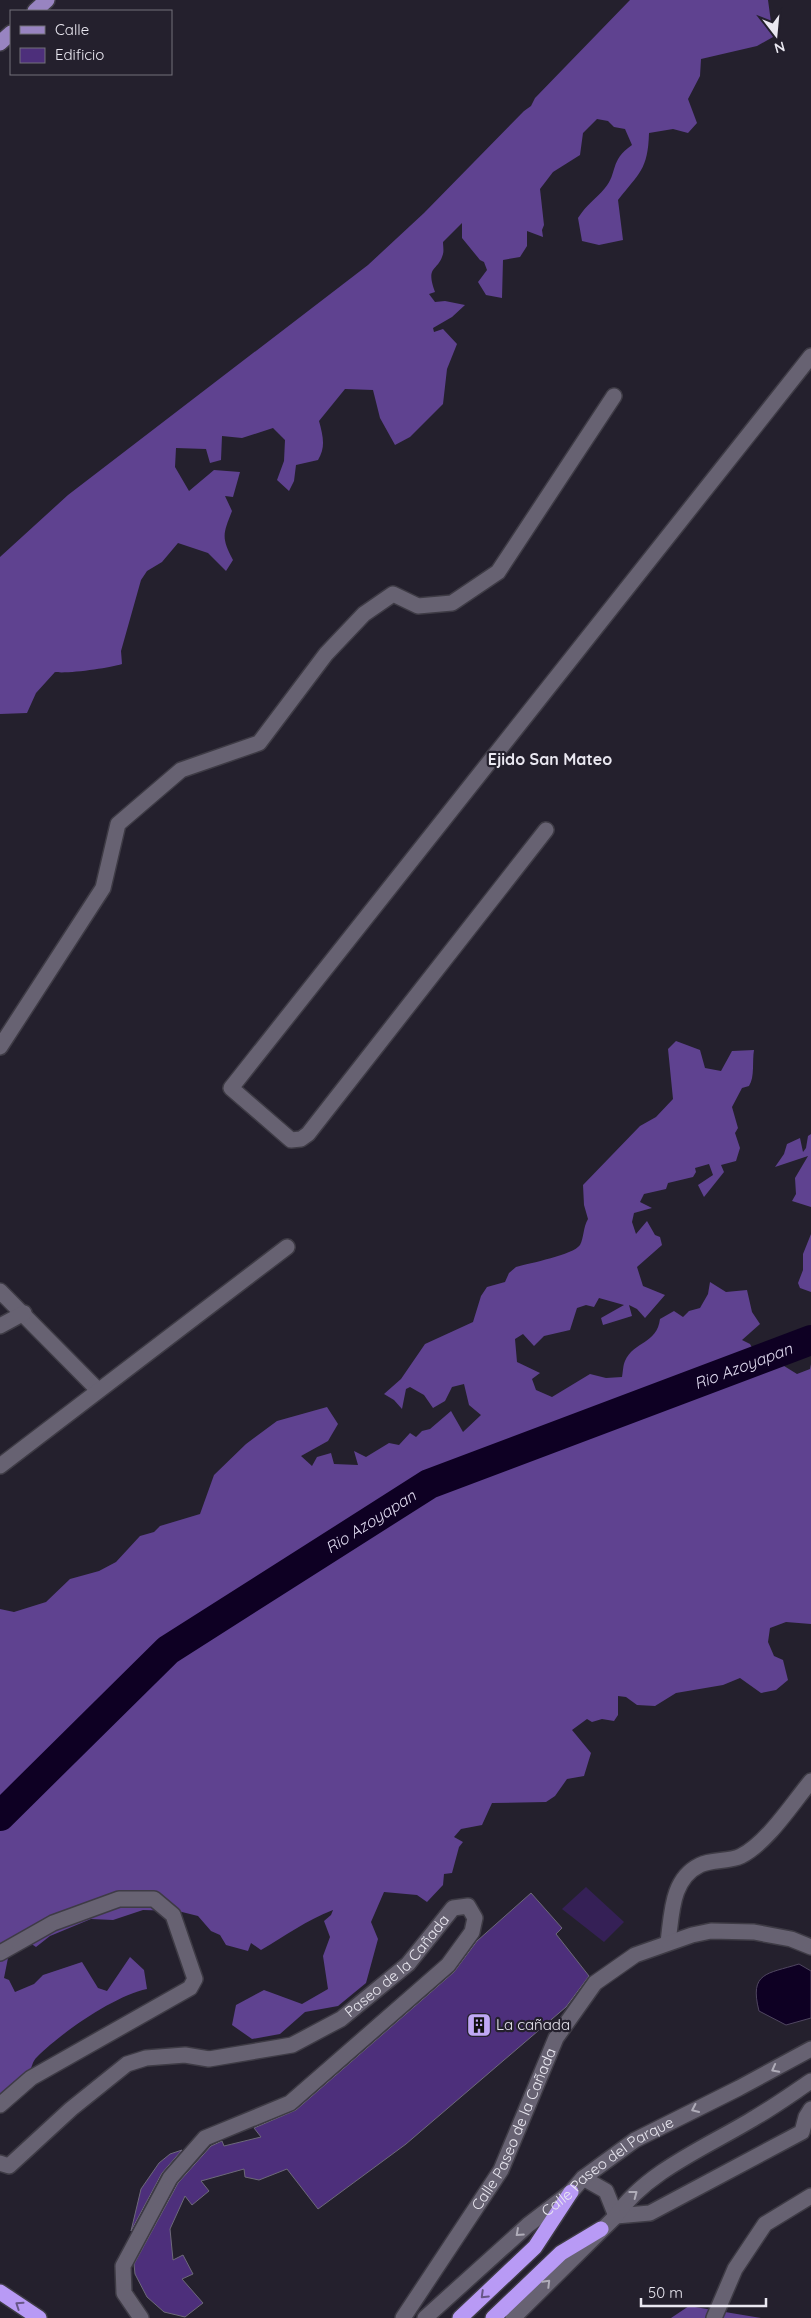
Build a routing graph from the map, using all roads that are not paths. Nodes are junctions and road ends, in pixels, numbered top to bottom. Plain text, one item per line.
1 (47, 0) edge
2 (36, 10) edge
3 (10, 34) edge
4 (0, 43) edge
5 (811, 356) edge
6 (614, 396) dead end
7 (546, 830) dead end
8 (0, 1047) edge
9 (287, 1247) dead end
10 (2, 1296) edge
11 (24, 1313) junction
12 (0, 1326) edge
13 (98, 1390) junction
14 (0, 1466) edge
15 (811, 1781) edge
16 (668, 1942) junction
17 (811, 1948) edge
18 (0, 1953) edge
19 (811, 2049) edge
20 (811, 2081) edge
21 (0, 2105) edge
22 (811, 2109) edge
23 (806, 2136) edge
24 (0, 2163) edge
25 (583, 2178) junction
26 (570, 2192) junction
27 (811, 2196) edge
28 (616, 2216) junction
29 (602, 2229) junction
30 (0, 2292) edge
31 (39, 2318) edge
32 (141, 2318) edge
33 (402, 2318) edge
34 (426, 2318) edge
35 (460, 2318) edge
36 (493, 2318) edge
37 (513, 2318) edge
38 (714, 2318) edge

1 - 2 main road
3 - 4 main road
5 - 7 street
6 - 8 street
9 - 13 street
10 - 11 street
11 - 12 street
11 - 13 street
13 - 14 street
15 - 16 street
16 - 17 street, Calle Paseo de la Cañada
16 - 33 street, Calle Paseo de la Cañada
18 - 21 street
19 -> 25 street, Calle Paseo del Parque
28 -> 20 street
22 - 23 street
23 - 28 street
24 - 32 street, Paseo de la Cañada
25 - 26 street, Calle Paseo del Parque
25 - 28 street
26 -> 34 street, Calle Paseo del Parque
26 -> 35 highway
27 - 38 street
28 - 29 street
29 - 36 highway
37 -> 29 street
31 -> 30 highway

